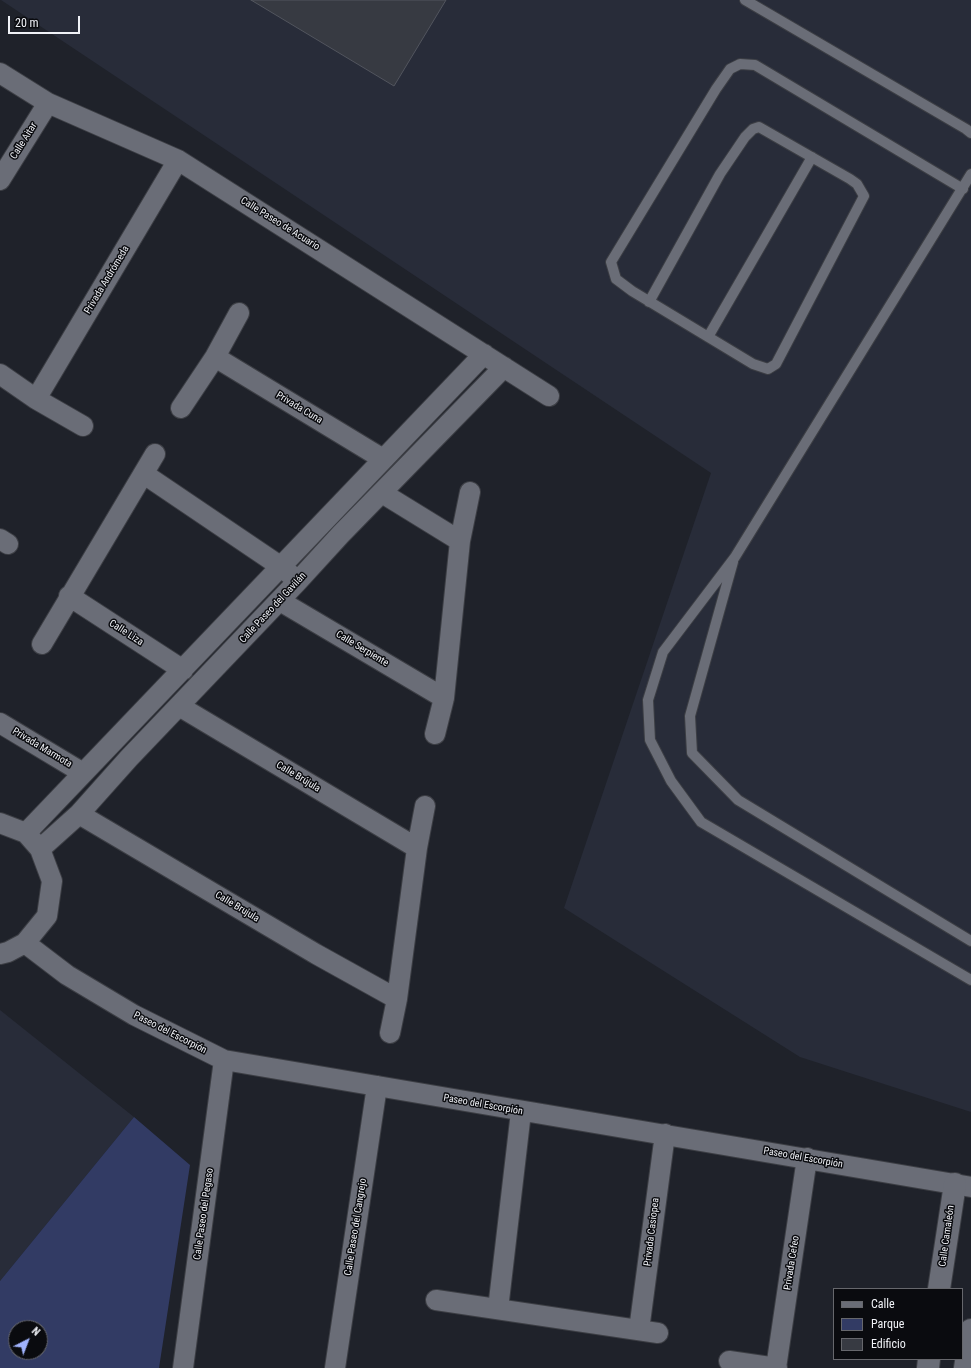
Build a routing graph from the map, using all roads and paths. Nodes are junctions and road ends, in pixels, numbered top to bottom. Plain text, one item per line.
1 (745, 0) edge
2 (0, 73) edge
3 (48, 102) junction
4 (971, 133) edge
5 (812, 157) junction
6 (178, 160) junction
7 (971, 174) edge
8 (0, 180) edge
9 (963, 189) junction
10 (649, 302) junction
11 (239, 313) dead end
12 (708, 337) junction
13 (484, 354) junction
14 (214, 357) junction
15 (504, 367) junction
16 (0, 374) edge
17 (549, 396) dead end
18 (36, 399) junction
19 (181, 408) dead end
20 (83, 426) dead end
21 (155, 454) dead end
22 (382, 459) junction
23 (144, 474) junction
24 (470, 492) dead end
25 (382, 493) junction
26 (460, 540) junction
27 (735, 556) junction
28 (280, 566) junction
29 (298, 581) junction
30 (69, 596) junction
31 (280, 601) junction
32 (42, 644) dead end
33 (183, 670) junction
34 (444, 698) junction
35 (179, 706) junction
36 (0, 724) edge
37 (435, 734) dead end
38 (83, 773) junction
39 (425, 806) dead end
40 (79, 814) junction
41 (0, 823) edge
42 (26, 833) junction
43 (417, 848) junction
44 (40, 849) junction
45 (971, 941) edge
46 (25, 943) junction
47 (0, 954) edge
48 (971, 980) edge
49 (397, 999) junction
50 (390, 1032) dead end
51 (224, 1060) junction
52 (377, 1086) junction
53 (521, 1112) junction
54 (665, 1134) junction
55 (808, 1158) junction
56 (963, 1186) edge
57 (940, 1288) edge
58 (436, 1300) dead end
59 (498, 1309) junction
60 (971, 1330) edge
61 (729, 1361) dead end
62 (183, 1368) edge
63 (335, 1368) edge
64 (777, 1368) edge
65 (965, 1368) edge

1 - 4 lane
2 - 3 street, Calle Paseo de Acuario
3 - 6 street, Calle Paseo de Acuario
3 - 8 street, Calle Aitar
5 - 10 lane
5 - 12 lane
5 - 12 lane
6 - 13 street, Calle Paseo de Acuario
6 - 18 street, Privada Andrómeda
7 - 9 lane
9 - 10 lane
9 - 27 lane
10 - 12 lane
11 - 14 street
13 - 15 street, Calle Paseo de Acuario
13 - 22 street
14 - 19 street
14 - 22 street, Privada Cuna
15 - 17 street, Calle Paseo de Acuario
15 - 25 street, Calle Paseo del Gavilán
16 - 18 street
18 - 20 street
21 - 23 street
22 - 28 street
23 - 28 street
23 - 30 street
24 - 26 street
25 - 26 street
25 - 29 street, Calle Paseo del Gavilán
26 - 34 street
27 - 45 lane
27 - 48 lane
28 - 29 street
28 - 33 street
29 - 31 street, Calle Paseo del Gavilán
30 - 32 street
30 - 33 street, Calle Liza
31 - 34 street, Calle Serpiente
31 - 35 street, Calle Paseo del Gavilán
33 - 38 street
34 - 37 street
35 - 40 street, Calle Paseo del Gavilán
35 - 43 street, Calle Brújula
36 - 38 street, Privada Marmota
38 - 42 street
39 - 43 street
40 - 44 street, Calle Paseo del Gavilán
40 - 49 street, Calle Brujula
41 - 42 street
42 - 44 street
43 - 49 street
44 - 46 street
46 - 47 street
46 - 51 street, Paseo del Escorpión
49 - 50 street
51 - 52 street, Paseo del Escorpión
51 - 62 street, Calle Paseo del Pegaso
52 - 53 street, Paseo del Escorpión
52 - 63 street, Calle Paseo del Cangrejo
53 - 54 street, Paseo del Escorpión
53 - 59 street
54 - 55 street, Paseo del Escorpión
54 - 59 street, Privada Casiopea
55 - 56 street, Paseo del Escorpión
55 - 64 street, Privada Cefeo
56 - 57 street, Calle Camaleón
58 - 59 street
60 - 65 street
61 - 64 street

